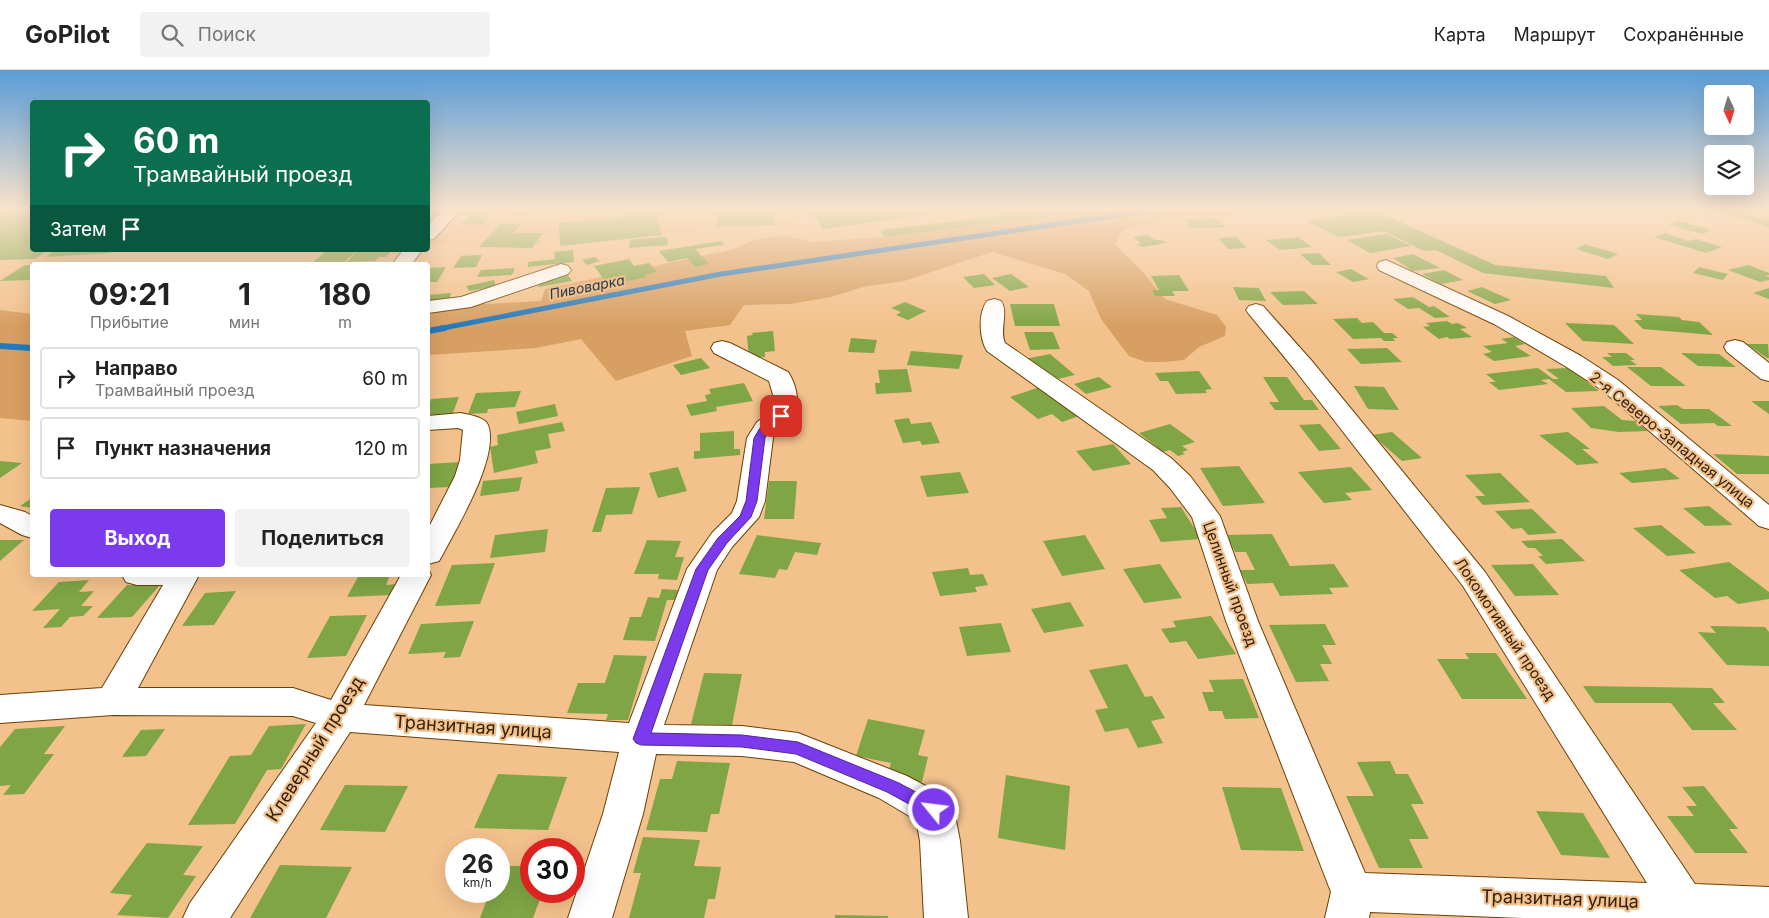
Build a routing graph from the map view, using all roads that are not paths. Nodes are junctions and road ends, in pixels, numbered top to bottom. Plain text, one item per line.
1 (411, 252) edge
2 (403, 262) edge
3 (1386, 266) dead end
4 (561, 270) dead end
5 (994, 305) dead end
6 (430, 307) edge
7 (1256, 310) dead end
8 (1735, 347) dead end
9 (722, 348) dead end
10 (1769, 374) edge
11 (430, 423) edge
12 (0, 514) edge
13 (1769, 520) edge
14 (30, 529) edge
15 (430, 550) edge
16 (183, 577) edge
17 (415, 577) edge
18 (113, 701) junction
19 (0, 709) edge
20 (340, 717) junction
21 (641, 739) junction
22 (1349, 905) edge
23 (1769, 907) edge
24 (1688, 911) edge
25 (205, 918) edge
26 (590, 918) edge
27 (946, 918) edge

1 - 2 street
3 - 13 street, 2-я Северо-Западная улица
4 - 6 street
5 - 22 street, Целинный проезд
7 - 24 street, Локомотивный проезд
8 - 10 street
9 - 21 street
11 - 15 street
12 - 14 street
16 - 18 street
17 - 20 street, Клеверный проезд
18 - 19 street, Транзитная улица
18 - 20 street, Транзитная улица
20 - 21 street, Транзитная улица
20 - 25 street, Клеверный проезд
21 - 26 street
21 - 27 street, Транзитная улица
22 - 24 street, Транзитная улица
23 - 24 street, Транзитная улица

